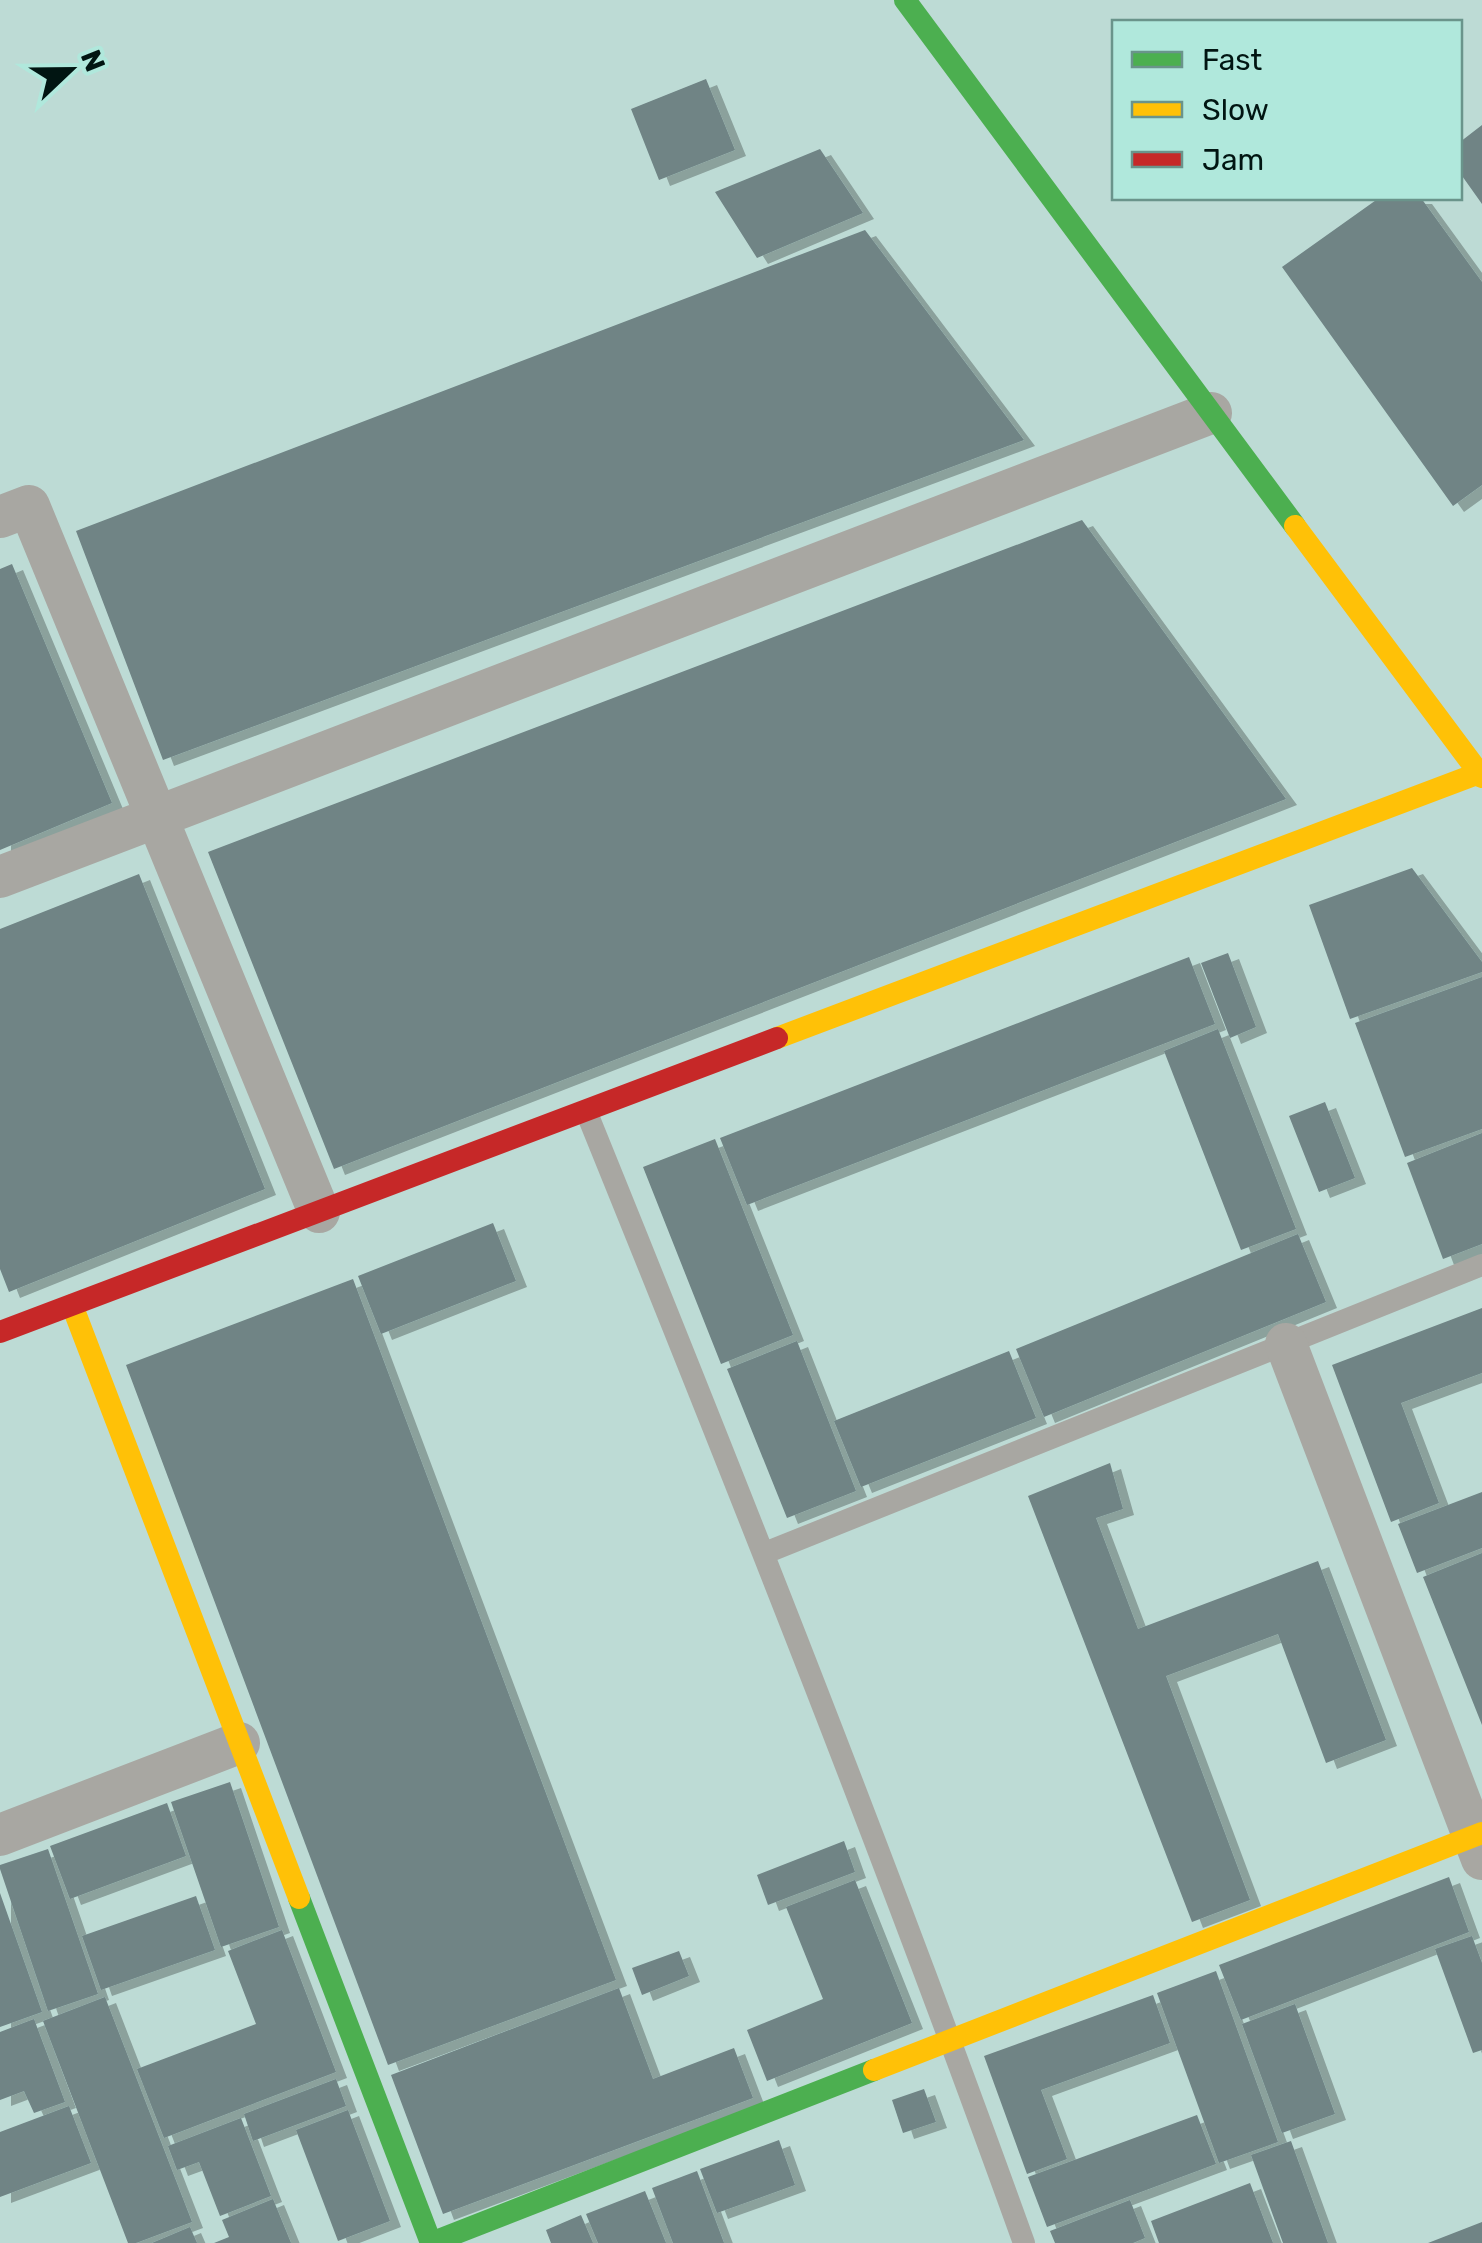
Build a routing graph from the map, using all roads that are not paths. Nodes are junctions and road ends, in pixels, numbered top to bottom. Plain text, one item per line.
1 (905, 0) edge
2 (1210, 413) junction
3 (0, 518) edge
4 (1481, 775) edge
5 (158, 817) junction
6 (0, 877) edge
7 (586, 1111) junction
8 (319, 1212) junction
9 (1482, 1265) edge
10 (72, 1305) junction
11 (0, 1332) edge
12 (1286, 1344) junction
13 (764, 1553) junction
14 (240, 1743) junction
15 (0, 1835) edge
16 (1479, 1843) edge
17 (952, 2040) junction
18 (1024, 2243) edge

1 - 2 street
2 - 4 street
2 - 5 street
3 - 5 street
4 - 7 street
5 - 6 street
5 - 8 street
7 - 8 street
7 - 13 lane
8 - 10 street
9 - 12 lane
10 - 11 street
10 - 14 street
12 - 13 lane
12 - 16 street
13 - 17 lane
14 - 15 street
14 - 17 street
16 - 17 street
17 - 18 lane

